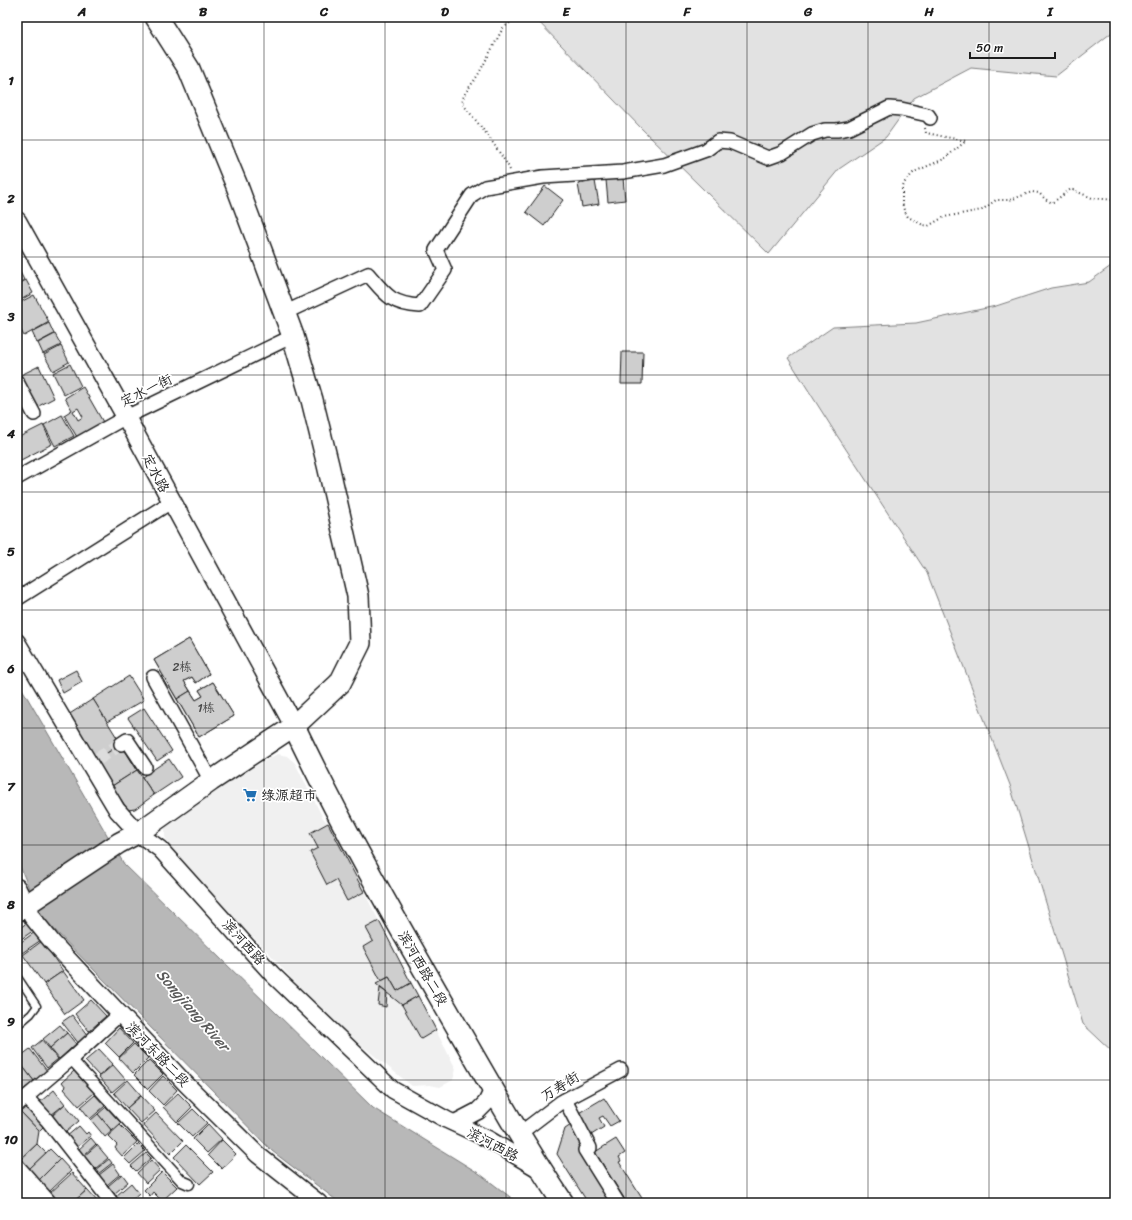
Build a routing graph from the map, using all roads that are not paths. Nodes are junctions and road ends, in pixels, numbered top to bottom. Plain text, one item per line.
1 (156, 17) edge
2 (930, 118) road end
3 (19, 228) edge
4 (284, 313) junction
5 (293, 336) junction
6 (17, 382) edge
7 (34, 414) dead end
8 (126, 417) junction
9 (17, 478) edge
10 (172, 502) junction
11 (17, 599) edge
12 (17, 642) edge
13 (153, 677) dead end
14 (294, 726) junction
15 (121, 744) dead end
16 (146, 767) dead end
17 (211, 781) junction
18 (138, 833) junction
19 (17, 887) edge
20 (21, 908) edge
21 (17, 976) edge
22 (120, 1014) junction
23 (17, 1026) edge
24 (71, 1059) junction
25 (621, 1070) dead end
26 (493, 1089) junction
27 (565, 1100) junction
28 (21, 1101) edge
29 (455, 1123) junction
30 (519, 1134) junction
31 (17, 1169) edge
32 (541, 1170) junction
33 (189, 1184) dead end
34 (17, 1191) edge
35 (28, 1203) edge
36 (47, 1203) edge
37 (112, 1203) edge
38 (319, 1203) edge
39 (563, 1203) edge
40 (618, 1203) edge

1 - 4 highway
2 - 4 street
3 - 8 main road, 定水路
4 - 5 highway
5 - 8 street, 定水一街
5 - 14 highway
6 - 7 street
8 - 9 street, 定水一街
8 - 10 main road, 定水路
10 - 11 street
10 - 14 main road, 定水路
12 - 18 street, 滨河西路
13 - 17 street
14 - 17 main road
14 - 26 highway, 滨河西路二段
15 - 16 street
17 - 18 main road
18 - 20 main road
18 - 29 street, 滨河西路
19 - 20 street, 滨河东路二段
20 - 22 street, 滨河东路二段
21 - 23 lane
22 - 24 street
22 - 38 street, 滨河东路二段
24 - 28 street
24 - 33 street
25 - 27 street, 万寿街
26 - 29 street
26 - 30 highway, 滨河西路二段
27 - 30 street, 万寿街
27 - 40 street
28 - 37 street
29 - 32 street, 滨河西路
30 - 32 highway, 滨河西路二段
31 - 36 main road
32 - 39 highway, 滨河西路二段
34 - 35 main road

